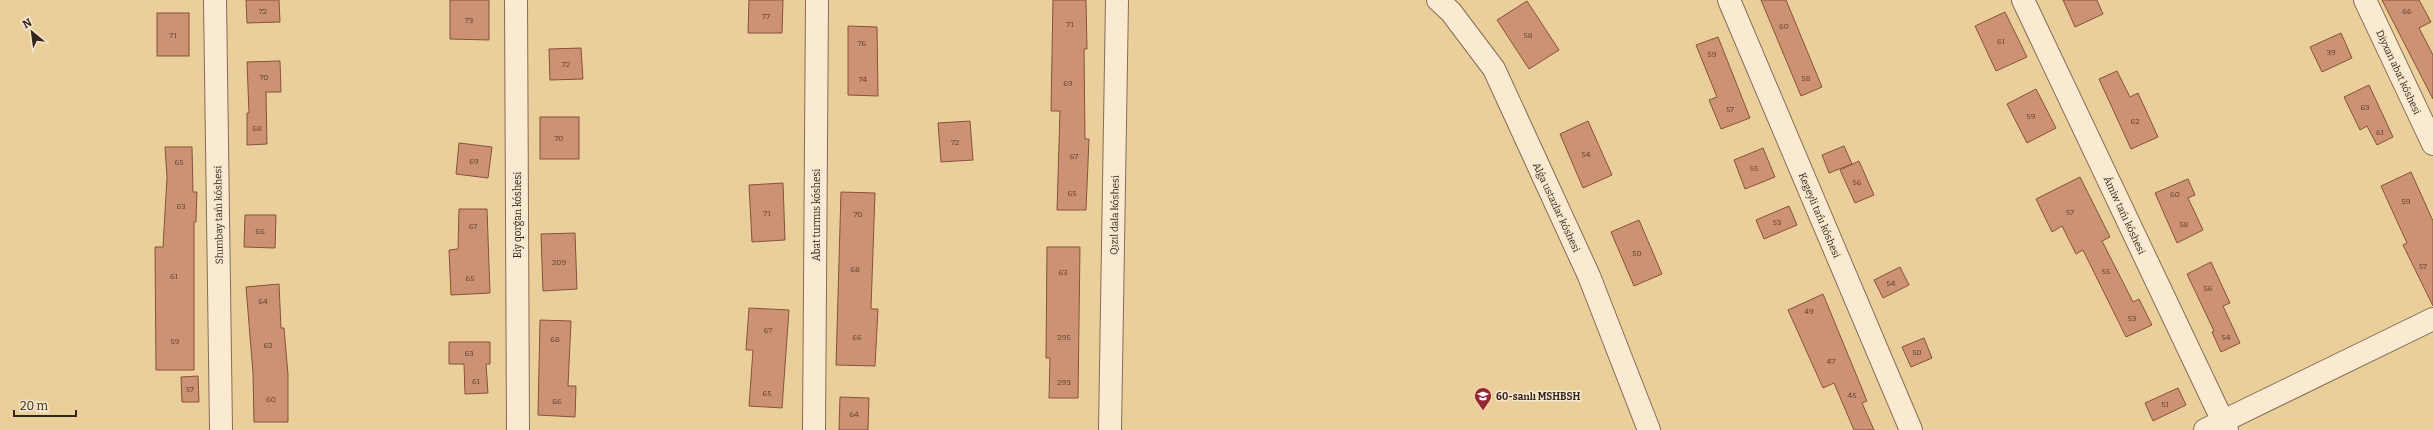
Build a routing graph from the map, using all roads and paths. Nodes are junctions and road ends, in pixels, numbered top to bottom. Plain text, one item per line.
1 (215, 0) edge
2 (516, 0) edge
3 (817, 0) edge
4 (1117, 0) edge
5 (1438, 0) edge
6 (1729, 0) edge
7 (2023, 0) edge
8 (2366, 0) edge
9 (2433, 144) edge
10 (2433, 319) edge
11 (2218, 427) edge
12 (221, 430) edge
13 (518, 430) edge
14 (814, 430) edge
15 (1110, 430) edge
16 (1649, 430) edge
17 (1911, 430) edge

1 - 12 street, Shımbay tańı kóshesi
2 - 13 street, Biy qorǵan kóshesi
3 - 14 street, Abat turmıs kóshesi
4 - 15 street, Qızıl dala kóshesi
5 - 16 street, Alǵa ustazlar kóshesi
6 - 17 street, Kegeyli tańı kóshesi
7 - 11 street, Ámiw tańı kóshesi
8 - 9 street, Diyxan abat kóshesi
10 - 11 street

